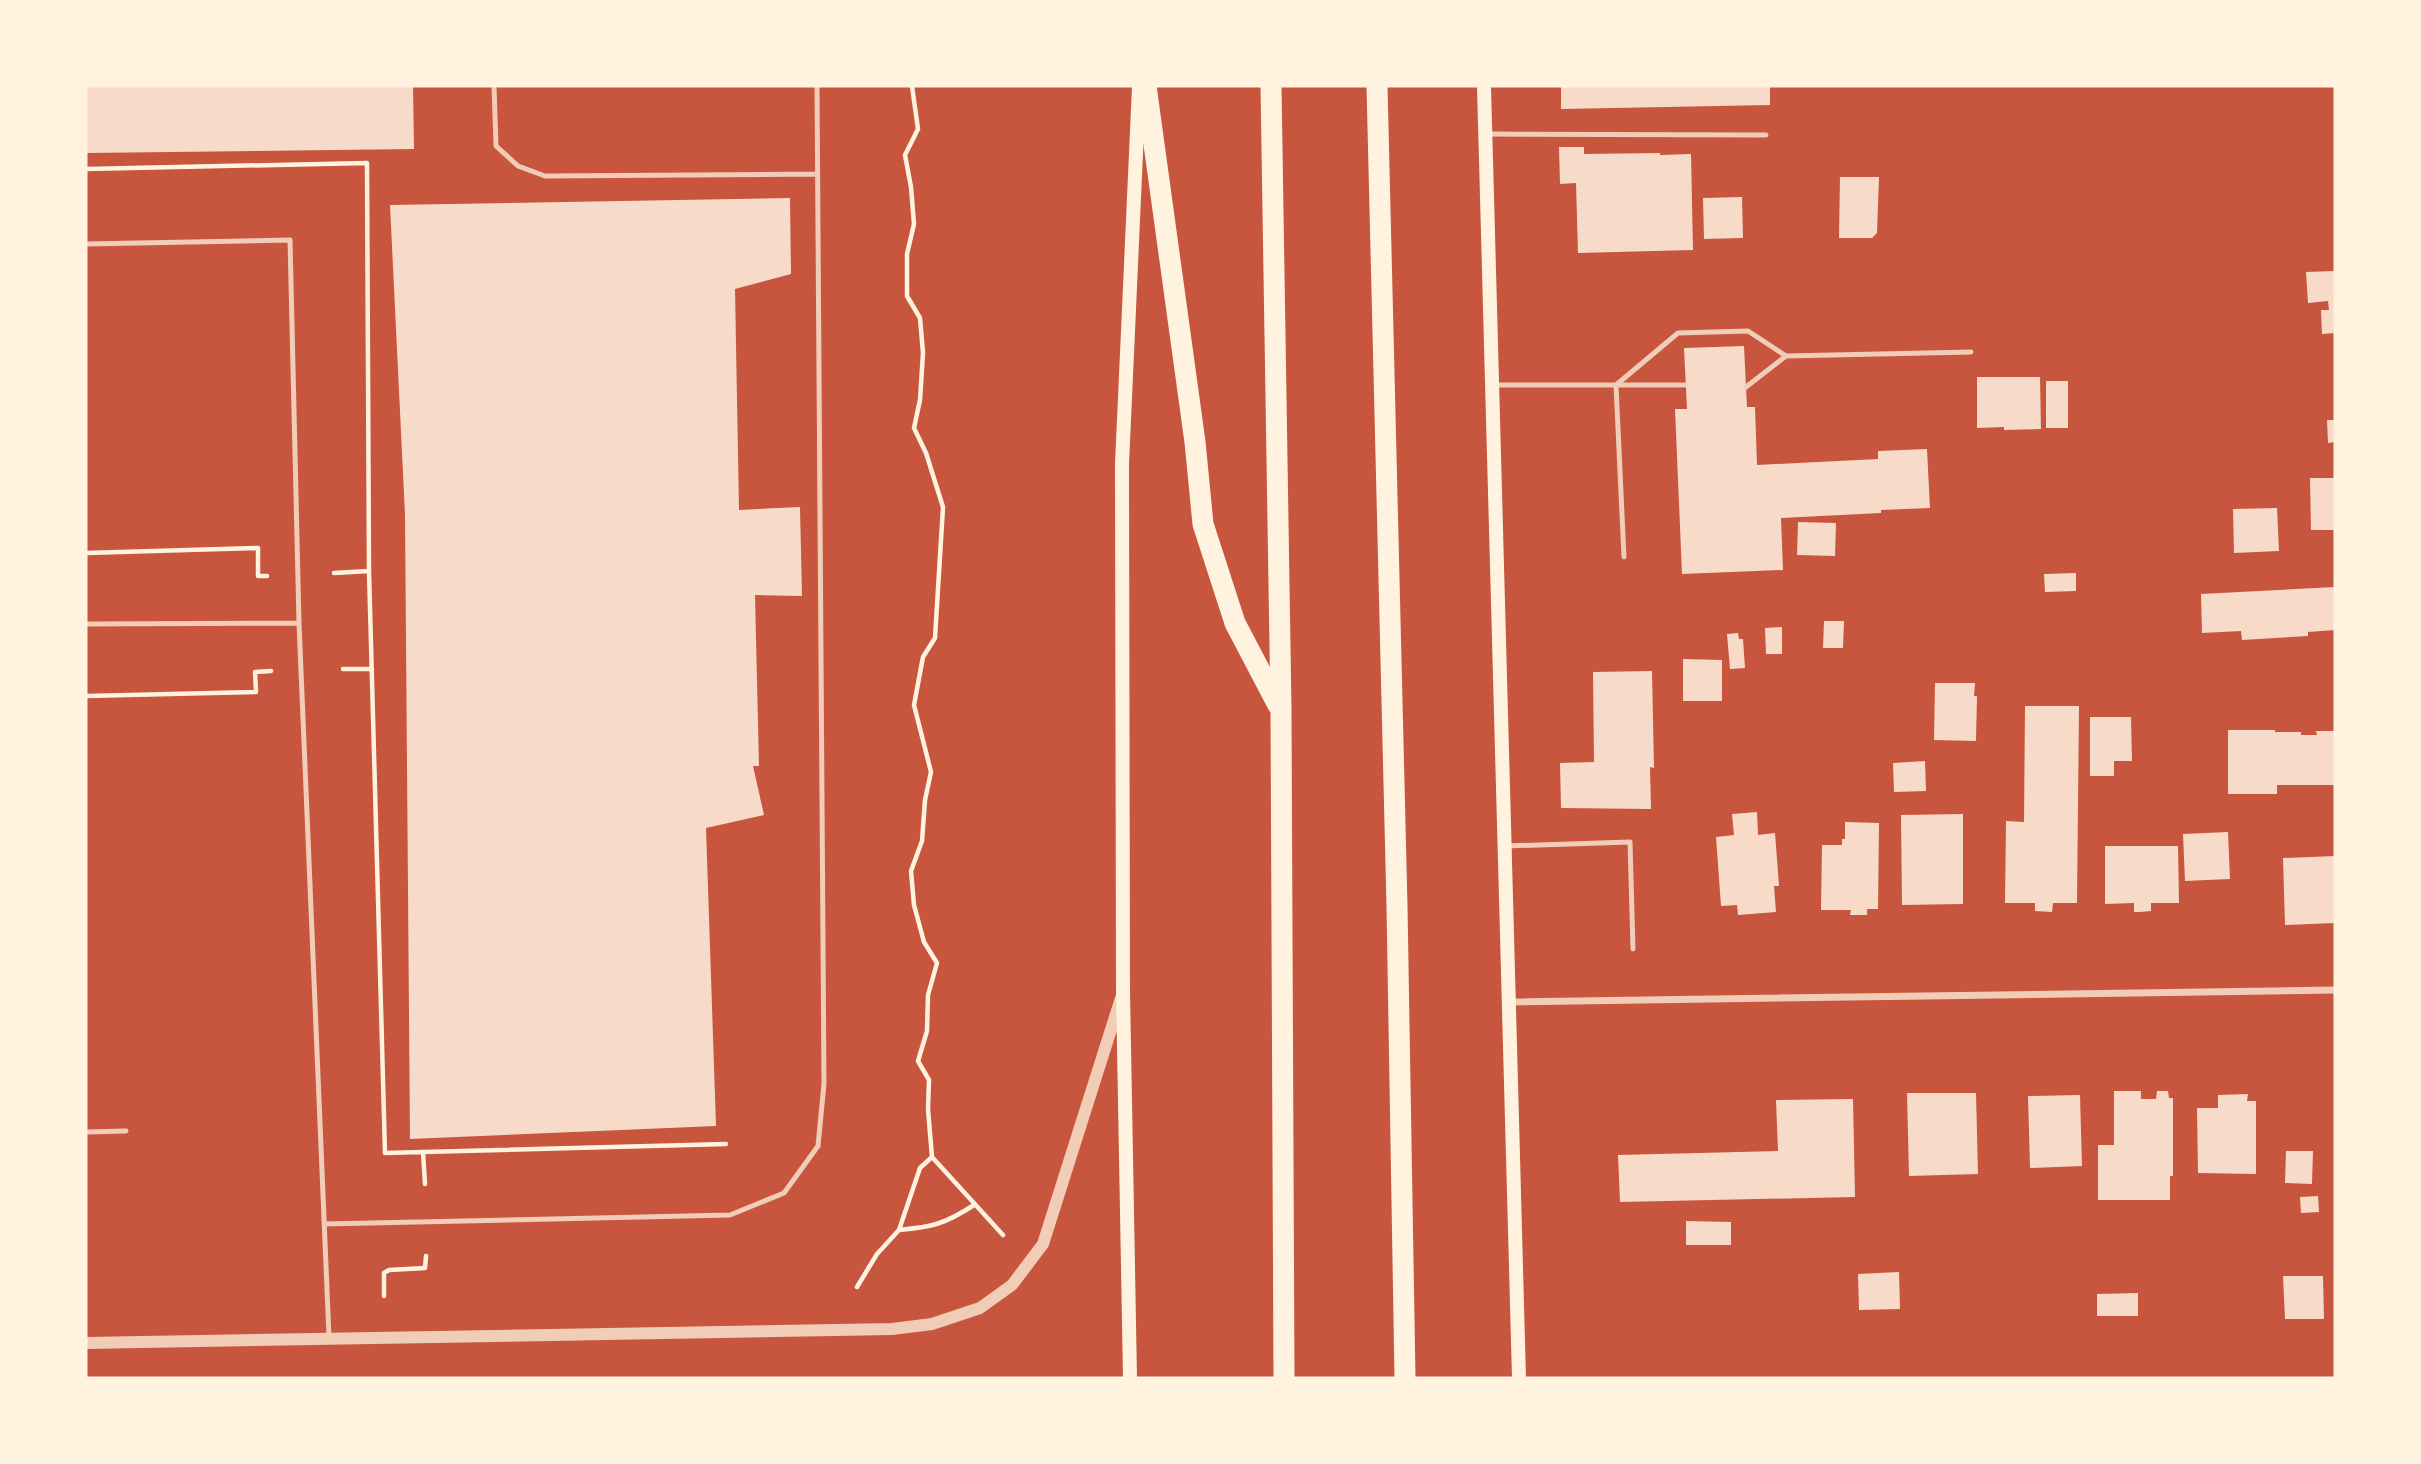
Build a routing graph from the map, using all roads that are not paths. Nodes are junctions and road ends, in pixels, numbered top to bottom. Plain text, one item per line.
1 (494, 86) edge
2 (817, 86) edge
3 (1139, 86) edge
4 (1146, 86) edge
5 (1271, 86) edge
6 (1377, 86) edge
7 (1484, 86) edge
8 (1485, 134) junction
9 (1766, 135) dead end
10 (817, 174) junction
11 (86, 244) edge
12 (1971, 352) dead end
13 (1786, 356) junction
14 (1492, 385) junction
15 (1616, 385) junction
16 (1685, 386) dead end
17 (1746, 387) dead end
18 (1624, 557) dead end
19 (299, 623) junction
20 (86, 624) edge
21 (1281, 709) junction
22 (1505, 846) junction
23 (1633, 949) dead end
24 (2335, 990) edge
25 (1123, 991) junction
26 (1510, 1002) junction
27 (127, 1131) dead end
28 (86, 1132) edge
29 (324, 1224) junction
30 (329, 1338) junction
31 (86, 1343) edge
32 (1130, 1378) edge
33 (1284, 1378) edge
34 (1405, 1378) edge
35 (1519, 1378) edge

1 - 10 lane
2 - 10 lane
3 - 25 main road
4 - 21 highway
5 - 21 highway
6 - 34 highway
7 - 8 main road
8 - 9 lane
8 - 14 main road
10 - 29 lane
11 - 19 lane
12 - 13 lane
13 - 15 lane
13 - 17 lane
14 - 15 lane
14 - 22 main road
15 - 16 lane
15 - 18 lane
19 - 20 lane
19 - 29 lane
21 - 33 highway
22 - 23 lane
22 - 26 main road
24 - 26 street
25 - 30 street
25 - 32 main road
26 - 35 main road
27 - 28 lane
29 - 30 lane
30 - 31 street

